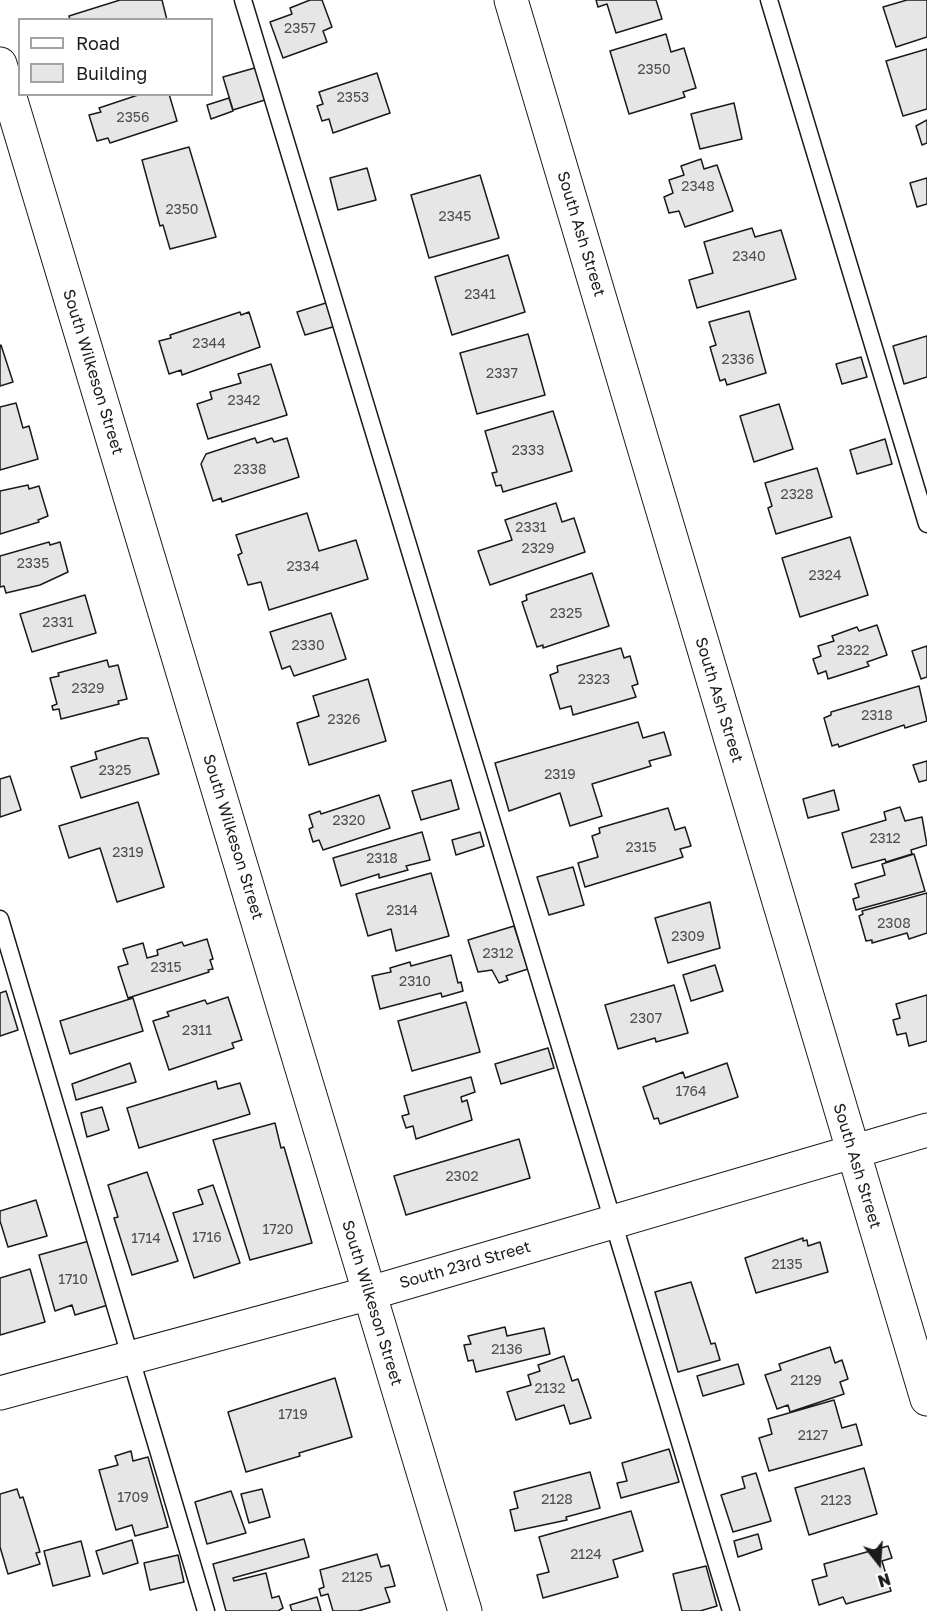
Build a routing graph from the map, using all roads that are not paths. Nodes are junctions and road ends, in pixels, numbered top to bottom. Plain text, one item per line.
1 (243, 0) edge
2 (511, 0) edge
3 (769, 0) edge
4 (0, 63) edge
5 (927, 525) edge
6 (0, 919) edge
7 (927, 1130) edge
8 (853, 1152) junction
9 (614, 1222) junction
10 (370, 1293) junction
11 (129, 1359) junction
12 (0, 1394) edge
13 (927, 1399) edge
14 (206, 1611) edge
15 (465, 1611) edge
16 (731, 1611) edge

1 - 9 lane
2 - 8 street, South Ash Street
3 - 5 lane
4 - 10 street, South Wilkeson Street
6 - 11 lane
7 - 8 street, South 23rd Street
8 - 9 street, South 23rd Street
8 - 13 street, South Ash Street
9 - 10 street, South 23rd Street
9 - 16 lane
10 - 11 street, South 23rd Street
10 - 15 street, South Wilkeson Street
11 - 12 street, South 23rd Street
11 - 14 lane

